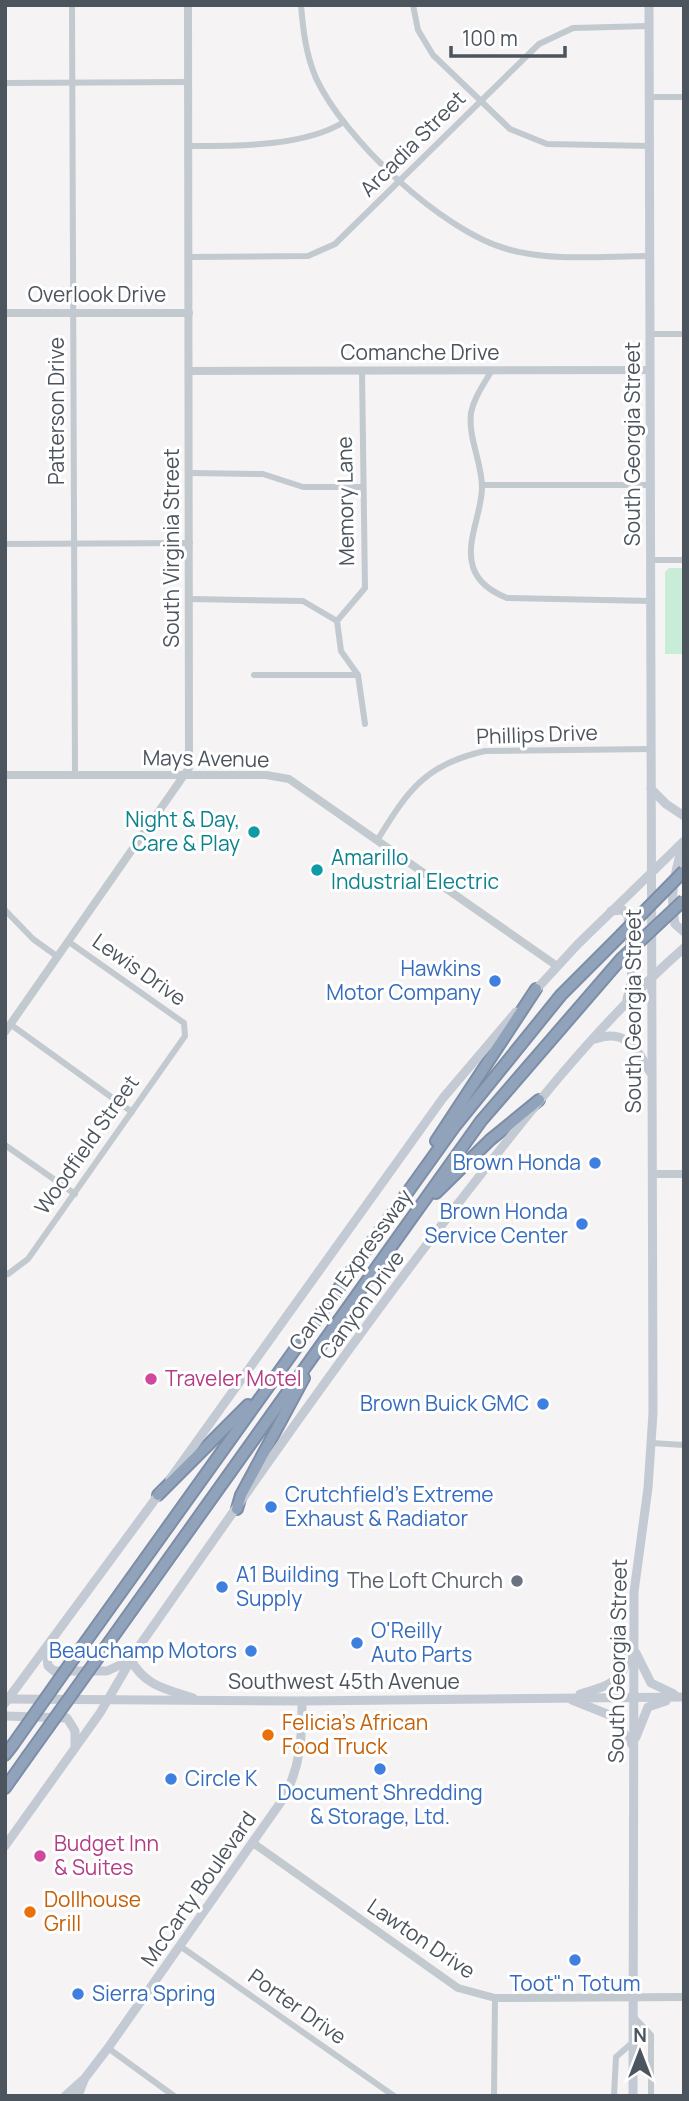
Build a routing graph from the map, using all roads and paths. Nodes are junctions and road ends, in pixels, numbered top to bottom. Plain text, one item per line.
1 (72, 5) edge
2 (188, 5) edge
3 (301, 5) edge
4 (412, 5) edge
5 (649, 5) edge
6 (649, 26) junction
7 (74, 82) junction
8 (188, 82) junction
9 (5, 83) edge
10 (650, 97) junction
11 (684, 97) edge
12 (481, 102) junction
13 (344, 122) junction
14 (189, 146) junction
15 (650, 146) junction
16 (400, 181) junction
17 (650, 256) junction
18 (190, 257) junction
19 (5, 313) edge
20 (74, 313) junction
21 (189, 313) junction
22 (650, 334) junction
23 (684, 334) edge
24 (190, 370) junction
25 (492, 370) junction
26 (650, 370) junction
27 (362, 371) junction
28 (190, 473) junction
29 (482, 485) junction
30 (651, 485) junction
31 (363, 488) junction
32 (190, 543) junction
33 (5, 544) edge
34 (75, 544) junction
35 (651, 560) junction
36 (684, 560) edge
37 (190, 599) junction
38 (651, 601) junction
39 (337, 621) junction
40 (254, 675) dead end
41 (358, 675) junction
42 (365, 724) dead end
43 (651, 749) junction
44 (5, 775) edge
45 (75, 775) junction
46 (186, 775) junction
47 (651, 789) junction
48 (684, 816) edge
49 (378, 839) junction
50 (684, 842) edge
51 (652, 872) junction
52 (684, 872) edge
53 (684, 900) edge
54 (5, 910) edge
55 (611, 911) junction
56 (684, 932) edge
57 (69, 942) junction
58 (684, 948) edge
59 (58, 957) junction
60 (557, 966) junction
61 (652, 978) junction
62 (536, 989) junction
63 (624, 1007) junction
64 (8, 1028) edge
65 (186, 1030) joint
66 (593, 1040) junction
67 (652, 1075) junction
68 (539, 1100) junction
69 (132, 1112) junction
70 (5, 1145) edge
71 (652, 1174) junction
72 (684, 1174) edge
73 (414, 1184) junction
74 (75, 1194) junction
75 (418, 1210) junction
76 (8, 1274) dead end
77 (327, 1337) junction
78 (299, 1344) junction
79 (651, 1444) junction
80 (684, 1445) edge
81 (158, 1496) junction
82 (237, 1509) junction
83 (633, 1638) junction
84 (46, 1650) junction
85 (131, 1660) junction
86 (633, 1697) junction
87 (683, 1697) edge
88 (567, 1698) junction
89 (7, 1701) edge
90 (107, 1701) junction
91 (201, 1701) junction
92 (302, 1701) junction
93 (5, 1716) edge
94 (633, 1746) junction
95 (75, 1748) junction
96 (8, 1751) edge
97 (5, 1788) edge
98 (253, 1843) junction
99 (5, 1846) edge
100 (180, 1947) junction
101 (633, 1997) junction
102 (684, 1997) edge
103 (495, 1998) junction
104 (633, 2016) junction
105 (633, 2042) junction
106 (108, 2048) junction
107 (85, 2078) junction
108 (65, 2096) edge
109 (79, 2096) edge
110 (174, 2096) edge
111 (394, 2096) edge
112 (494, 2096) edge
113 (614, 2096) edge
114 (633, 2096) edge
115 (651, 2096) edge

1 - 7 street, Patterson Drive
2 - 8 street, South Virginia Street
3 - 13 street
4 - 12 street
5 - 6 main road, South Georgia Street
6 - 10 main road, South Georgia Street
6 - 12 street, Arcadia Street
7 - 8 street
7 - 9 street
7 - 20 street, Patterson Drive
8 - 14 street, South Virginia Street
10 - 11 street
10 - 15 main road, South Georgia Street
12 - 15 street
12 - 16 street, Arcadia Street
13 - 14 street
13 - 16 street
14 - 18 street, South Virginia Street
15 - 17 main road, South Georgia Street
16 - 17 street
16 - 18 street, Arcadia Street
17 - 22 main road, South Georgia Street
18 - 21 street, South Virginia Street
19 - 20 street, Overlook Drive
20 - 21 street, Overlook Drive
20 - 34 street, Patterson Drive
21 - 24 street, South Virginia Street
22 - 23 street
22 - 26 main road, South Georgia Street
24 - 27 street, Comanche Drive
24 - 28 street, South Virginia Street
25 - 26 street, Comanche Drive
25 - 27 street, Comanche Drive
25 - 29 street
26 - 30 main road, South Georgia Street
27 - 31 street, Memory Lane
28 - 31 street
28 - 32 street, South Virginia Street
29 - 30 street
29 - 38 street
30 - 35 main road, South Georgia Street
31 - 39 street, Memory Lane
32 - 34 street
32 - 37 street, South Virginia Street
33 - 34 street
34 - 45 street, Patterson Drive
35 - 36 street
35 - 38 main road, South Georgia Street
37 - 39 street
37 - 46 street, South Virginia Street
38 - 43 main road, South Georgia Street
39 - 41 street
40 - 41 street
41 - 42 street
43 - 47 main road, South Georgia Street
43 - 49 street, Phillips Drive
44 - 45 street, Mays Avenue
45 - 46 street, Mays Avenue
46 - 49 street, Mays Avenue
46 - 57 street, South Virginia Street
47 - 48 main road
47 - 51 main road, South Georgia Street
49 - 60 street, Mays Avenue
50 - 51 main road
50 - 56 main road
51 - 55 main road
51 - 61 main road, South Georgia Street
52 - 73 highway, Canyon Expressway, bridge
53 - 75 highway, Canyon Expressway, bridge
54 - 59 street
55 - 60 main road
55 - 63 main road
57 - 59 street, South Virginia Street
57 - 65 street, Lewis Drive
58 - 61 main road, Canyon Drive
59 - 64 street, South Virginia Street
60 - 62 main road
61 - 63 main road, Canyon Drive
61 - 67 main road, South Georgia Street
62 - 73 highway
62 - 81 main road
63 - 66 main road, Canyon Drive
64 - 69 street
65 - 69 street, Woodfield Street
66 - 67 main road
66 - 68 main road, Canyon Drive
67 - 71 main road, South Georgia Street
68 - 75 highway
68 - 82 main road, Canyon Drive
69 - 74 street, Woodfield Street
70 - 74 street
71 - 72 street
71 - 79 main road, South Georgia Street
73 - 78 highway, Canyon Expressway
74 - 76 street, Woodfield Street
75 - 77 highway, Canyon Expressway
77 - 82 highway
77 - 97 highway, Canyon Expressway, bridge
78 - 81 highway
78 - 96 highway, Canyon Expressway, bridge
79 - 80 street
79 - 83 main road, South Georgia Street
81 - 84 main road
82 - 85 main road, Canyon Drive
83 - 86 main road, South Georgia Street
83 - 87 main road
83 - 88 main road
84 - 85 main road
84 - 89 main road
85 - 90 main road, Canyon Drive
85 - 91 main road
86 - 87 main road, Southwest 45th Avenue
86 - 88 main road, Southwest 45th Avenue
86 - 94 main road, South Georgia Street
87 - 94 main road
88 - 92 main road, Southwest 45th Avenue
88 - 94 main road
89 - 90 main road, Southwest 45th Avenue
90 - 91 main road, Southwest 45th Avenue
90 - 95 main road, Canyon Drive
91 - 92 main road, Southwest 45th Avenue
92 - 98 main road, McCarty Boulevard
93 - 95 main road
94 - 101 main road, South Georgia Street
95 - 99 main road, Canyon Drive
98 - 100 main road, McCarty Boulevard
98 - 103 street, Lawton Drive
100 - 106 main road, McCarty Boulevard
100 - 111 street, Porter Drive
101 - 102 street, Lawton Drive
101 - 103 street, Lawton Drive
101 - 104 main road, South Georgia Street
103 - 112 street
104 - 105 main road, South Georgia Street
104 - 115 street
105 - 113 street
105 - 114 main road, South Georgia Street
106 - 107 main road, McCarty Boulevard
106 - 110 street
107 - 108 main road
107 - 109 main road

